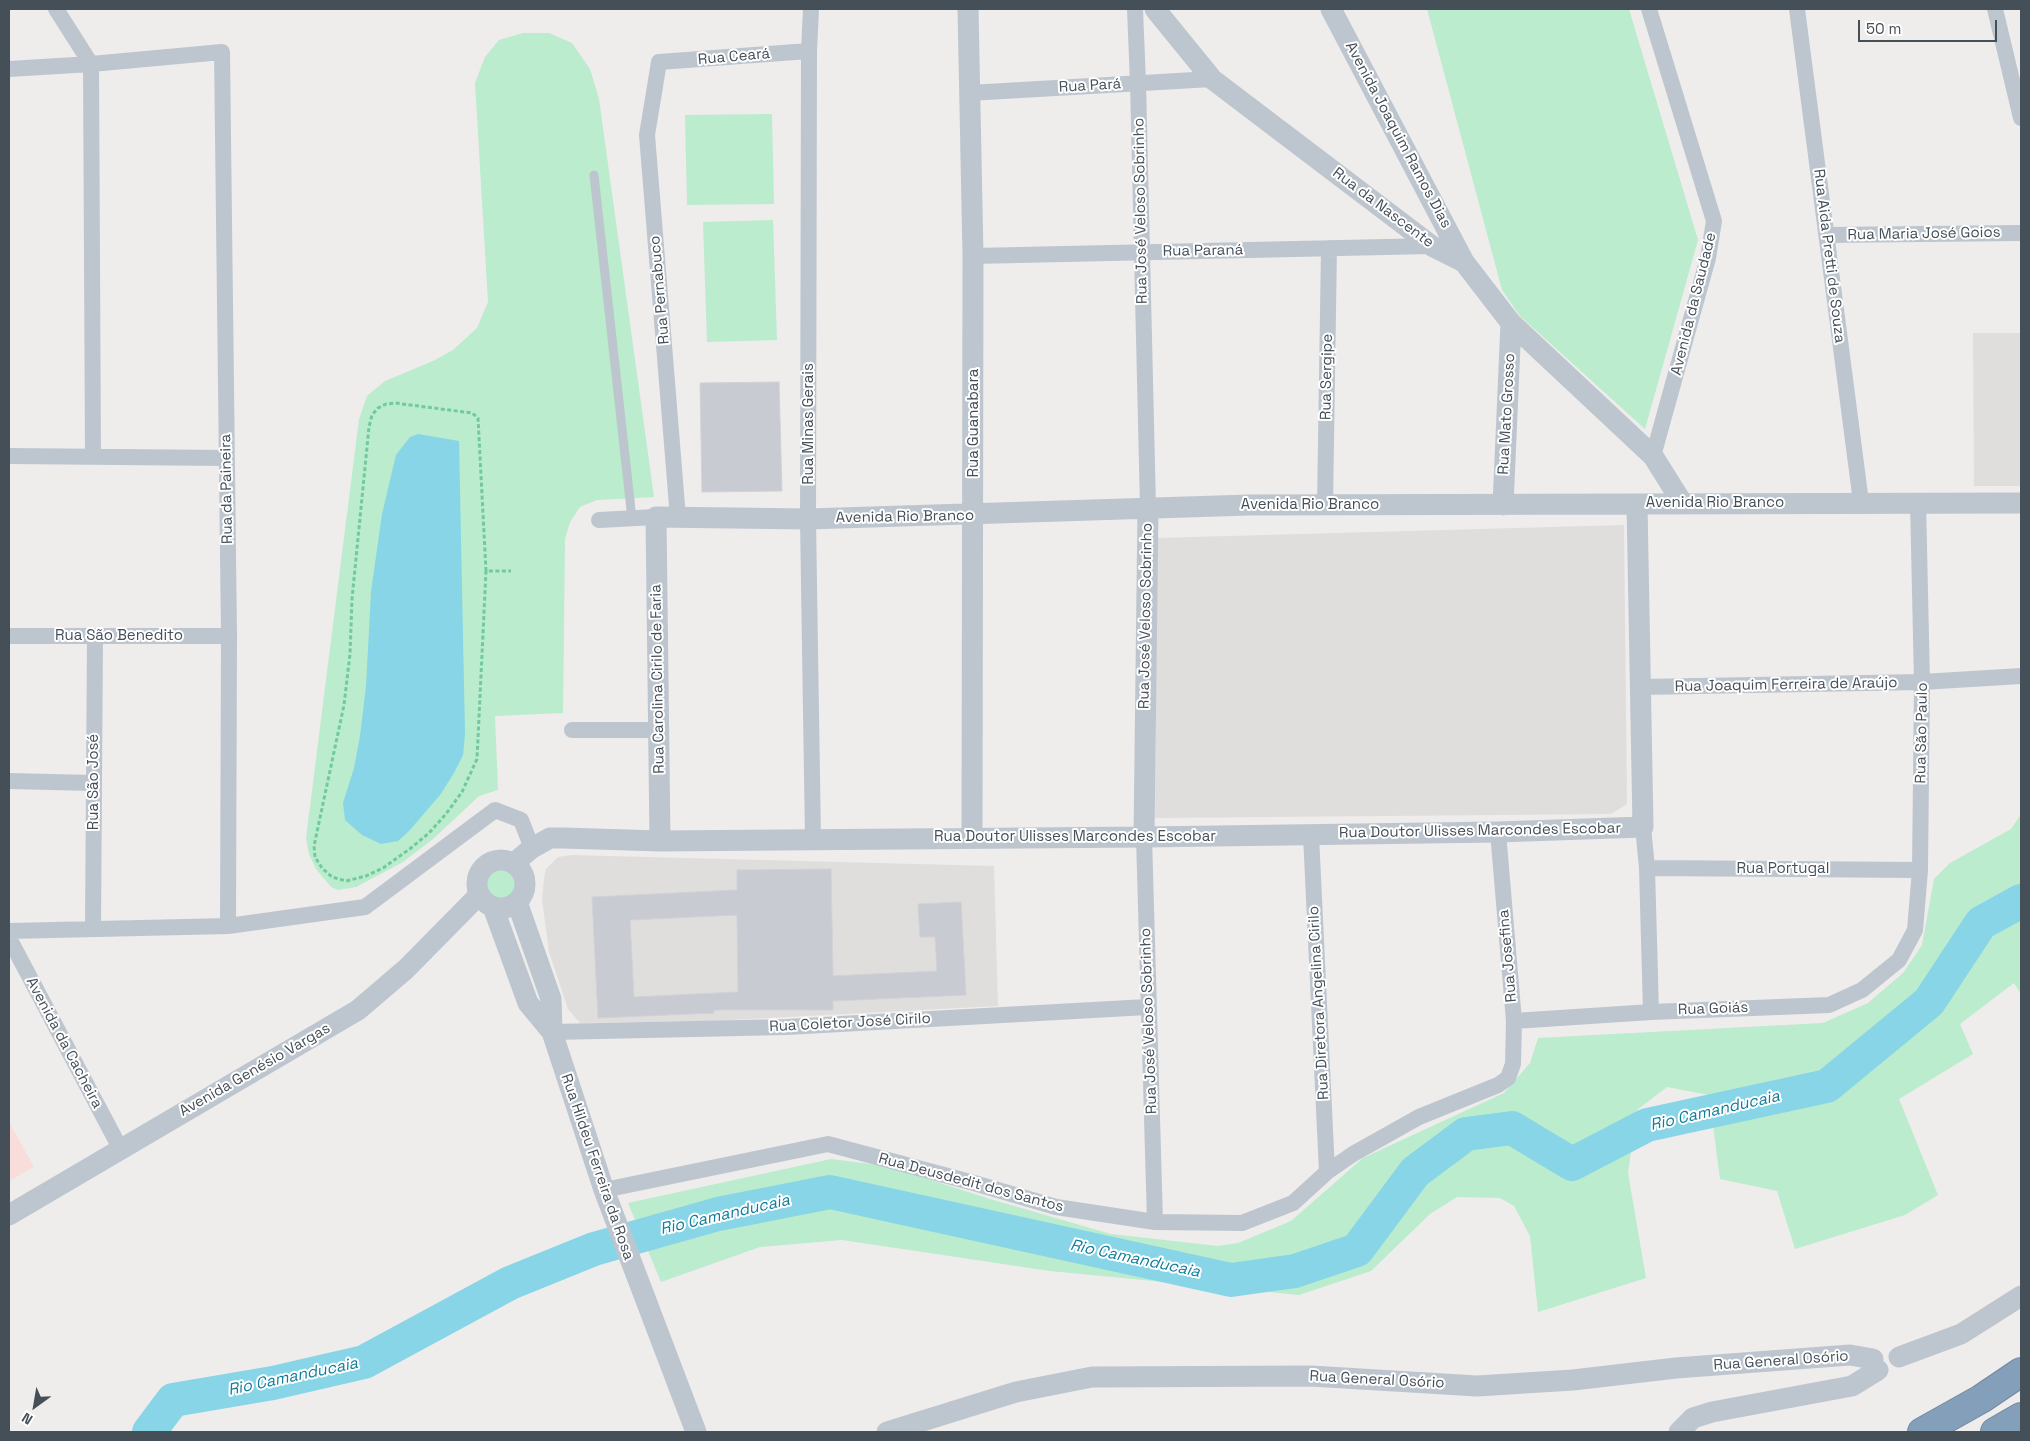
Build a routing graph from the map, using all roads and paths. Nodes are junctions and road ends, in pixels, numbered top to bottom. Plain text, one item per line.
1 (56, 9) edge
2 (811, 9) edge
3 (968, 9) edge
4 (1134, 9) edge
5 (1154, 9) edge
6 (1331, 9) edge
7 (1649, 9) edge
8 (1797, 9) edge
9 (1995, 9) edge
10 (809, 51) junction
11 (659, 62) joint
12 (91, 64) junction
13 (9, 69) edge
14 (1212, 79) junction
15 (1138, 83) junction
16 (969, 93) junction
17 (2021, 118) edge
18 (594, 175) dead end
19 (2021, 233) edge
20 (1827, 235) junction
21 (1432, 246) junction
22 (1329, 248) junction
23 (1141, 252) junction
24 (973, 256) junction
25 (1464, 262) junction
26 (1512, 323) junction
27 (9, 456) edge
28 (1653, 456) junction
29 (93, 457) junction
30 (227, 458) junction
31 (1861, 502) junction
32 (1918, 502) junction
33 (2021, 503) edge
34 (1637, 504) junction
35 (1683, 504) junction
36 (1503, 505) junction
37 (1325, 506) junction
38 (1148, 507) junction
39 (974, 515) junction
40 (656, 518) junction
41 (678, 518) junction
42 (632, 519) junction
43 (808, 519) junction
44 (598, 520) dead end
45 (486, 571) junction
46 (511, 571) dead end
47 (9, 636) edge
48 (95, 636) junction
49 (229, 636) junction
50 (2021, 676) edge
51 (1922, 682) junction
52 (1641, 687) junction
53 (572, 730) dead end
54 (659, 730) junction
55 (9, 781) edge
56 (94, 783) junction
57 (1643, 827) junction
58 (1498, 832) junction
59 (1311, 835) junction
60 (1144, 837) junction
61 (972, 838) junction
62 (660, 840) junction
63 (813, 840) junction
64 (532, 848) junction
65 (514, 863) junction
66 (1647, 868) junction
67 (1920, 870) junction
68 (486, 901) junction
69 (517, 902) junction
70 (228, 926) junction
71 (93, 928) junction
72 (9, 931) edge
73 (9, 938) edge
74 (1899, 960) joint
75 (1148, 1007) junction
76 (1651, 1012) junction
77 (1514, 1021) junction
78 (552, 1032) junction
79 (1508, 1078) joint
80 (120, 1148) junction
81 (1326, 1172) junction
82 (604, 1190) junction
83 (9, 1215) edge
84 (1155, 1222) junction
85 (2021, 1296) edge
86 (1875, 1364) junction
87 (2021, 1372) edge
88 (2021, 1417) edge
89 (696, 1432) edge
90 (887, 1432) edge
91 (1679, 1432) edge
92 (1922, 1432) edge
93 (1995, 1432) edge

1 - 12 street
2 - 10 street, Rua Minas Gerais
3 - 16 street, Rua Guanabara
4 - 15 street, Rua José Veloso Sobrinho
5 - 14 street, Rua da Nascente
6 - 25 street, Avenida Joaquim Ramos Dias
7 - 28 street, Avenida da Saudade
8 - 20 street, Rua Aida Pretti de Souza
9 - 17 street
10 - 11 street, Rua Ceará
10 - 43 street, Rua Minas Gerais
11 - 41 street, Rua Pernabuco
12 - 13 street
12 - 29 street
12 - 30 street, Rua da Paineira
14 - 15 street, Rua Pará
14 - 21 street, Rua da Nascente
15 - 16 street, Rua Pará
15 - 23 street, Rua José Veloso Sobrinho
16 - 24 street, Rua Guanabara
18 - 42 lane
19 - 20 street, Rua Maria José Goios
20 - 31 street, Rua Aida Pretti de Souza
21 - 22 street, Rua Paraná
21 - 25 street, Rua da Nascente
22 - 23 street, Rua Paraná
22 - 37 street, Rua Sergipe
23 - 24 street, Rua Paraná
23 - 38 street, Rua José Veloso Sobrinho
24 - 39 street, Rua Guanabara
25 - 26 street, Rua da Nascente
26 - 28 street, Rua da Nascente
26 - 36 street, Rua Mato Grosso
27 - 29 street
28 - 35 street, Rua da Nascente
29 - 30 street
30 - 49 street, Rua da Paineira
31 - 32 street, Avenida Rio Branco
31 - 35 street, Avenida Rio Branco
32 - 33 street, Avenida Rio Branco
32 - 51 street, Rua São Paulo
34 - 35 street, Avenida Rio Branco
34 - 36 street, Avenida Rio Branco
34 - 52 street
36 - 37 street, Avenida Rio Branco
37 - 38 street, Avenida Rio Branco
38 - 39 street, Avenida Rio Branco
38 - 60 street, Rua José Veloso Sobrinho
39 - 43 street, Avenida Rio Branco
39 - 61 street, Rua Guanabara
40 - 41 street, Avenida Rio Branco
40 - 42 street, Avenida Rio Branco
40 - 54 street, Rua Carolina Cirilo de Faria
41 - 43 street, Avenida Rio Branco
42 - 44 street, Avenida Rio Branco
43 - 63 street, Rua Minas Gerais
45 - 45 path
45 - 46 path
47 - 48 street, Rua São Benedito
48 - 49 street, Rua São Benedito
48 - 56 street, Rua São José
49 - 70 street, Rua da Paineira
50 - 51 street, Rua Joaquim Ferreira de Araújo
51 - 52 street, Rua Joaquim Ferreira de Araújo
51 - 67 street, Rua São Paulo
52 - 57 street
53 - 54 street
54 - 62 street, Rua Carolina Cirilo de Faria
55 - 56 street
56 - 71 street, Rua São José
57 - 58 street, Rua Doutor Ulisses Marcondes Escobar
57 - 66 street
58 - 59 street, Rua Doutor Ulisses Marcondes Escobar
58 - 77 street, Rua Josefina
59 - 60 street, Rua Doutor Ulisses Marcondes Escobar
59 - 81 street, Rua Diretora Angelina Cirilo
60 - 61 street, Rua Doutor Ulisses Marcondes Escobar
60 - 75 street, Rua José Veloso Sobrinho
61 - 63 street, Rua Doutor Ulisses Marcondes Escobar
62 - 63 street, Rua Doutor Ulisses Marcondes Escobar
62 - 64 street, Rua Doutor Ulisses Marcondes Escobar
64 - 65 street, Rua Doutor Ulisses Marcondes Escobar
64 - 70 street
65 - 68 street
65 - 69 street
66 - 67 street, Rua Portugal
66 - 76 street
67 - 74 street, Rua São Paulo
68 - 69 street
68 - 78 street, Rua Hildeu Ferreira da Rosa
68 - 80 street, Avenida Genésio Vargas
69 - 78 street
70 - 71 street
71 - 72 street
73 - 80 street, Avenida da Cacheira
74 - 76 street, Rua Goiás
75 - 78 street, Rua Coletor José Cirilo
75 - 84 street, Rua José Veloso Sobrinho
76 - 77 street, Rua Goiás
77 - 79 street, Rua Josefina
78 - 82 street, Rua Hildeu Ferreira da Rosa
79 - 81 street, Rua Deusdedit dos Santos
80 - 83 street, Avenida Genésio Vargas
81 - 84 street, Rua Deusdedit dos Santos
82 - 84 street, Rua Deusdedit dos Santos
82 - 89 street, Rua Hildeu Ferreira da Rosa
85 - 86 street
86 - 90 street, Rua General Osório
86 - 91 street, Rua General Osório
87 - 92 highway
88 - 93 highway

